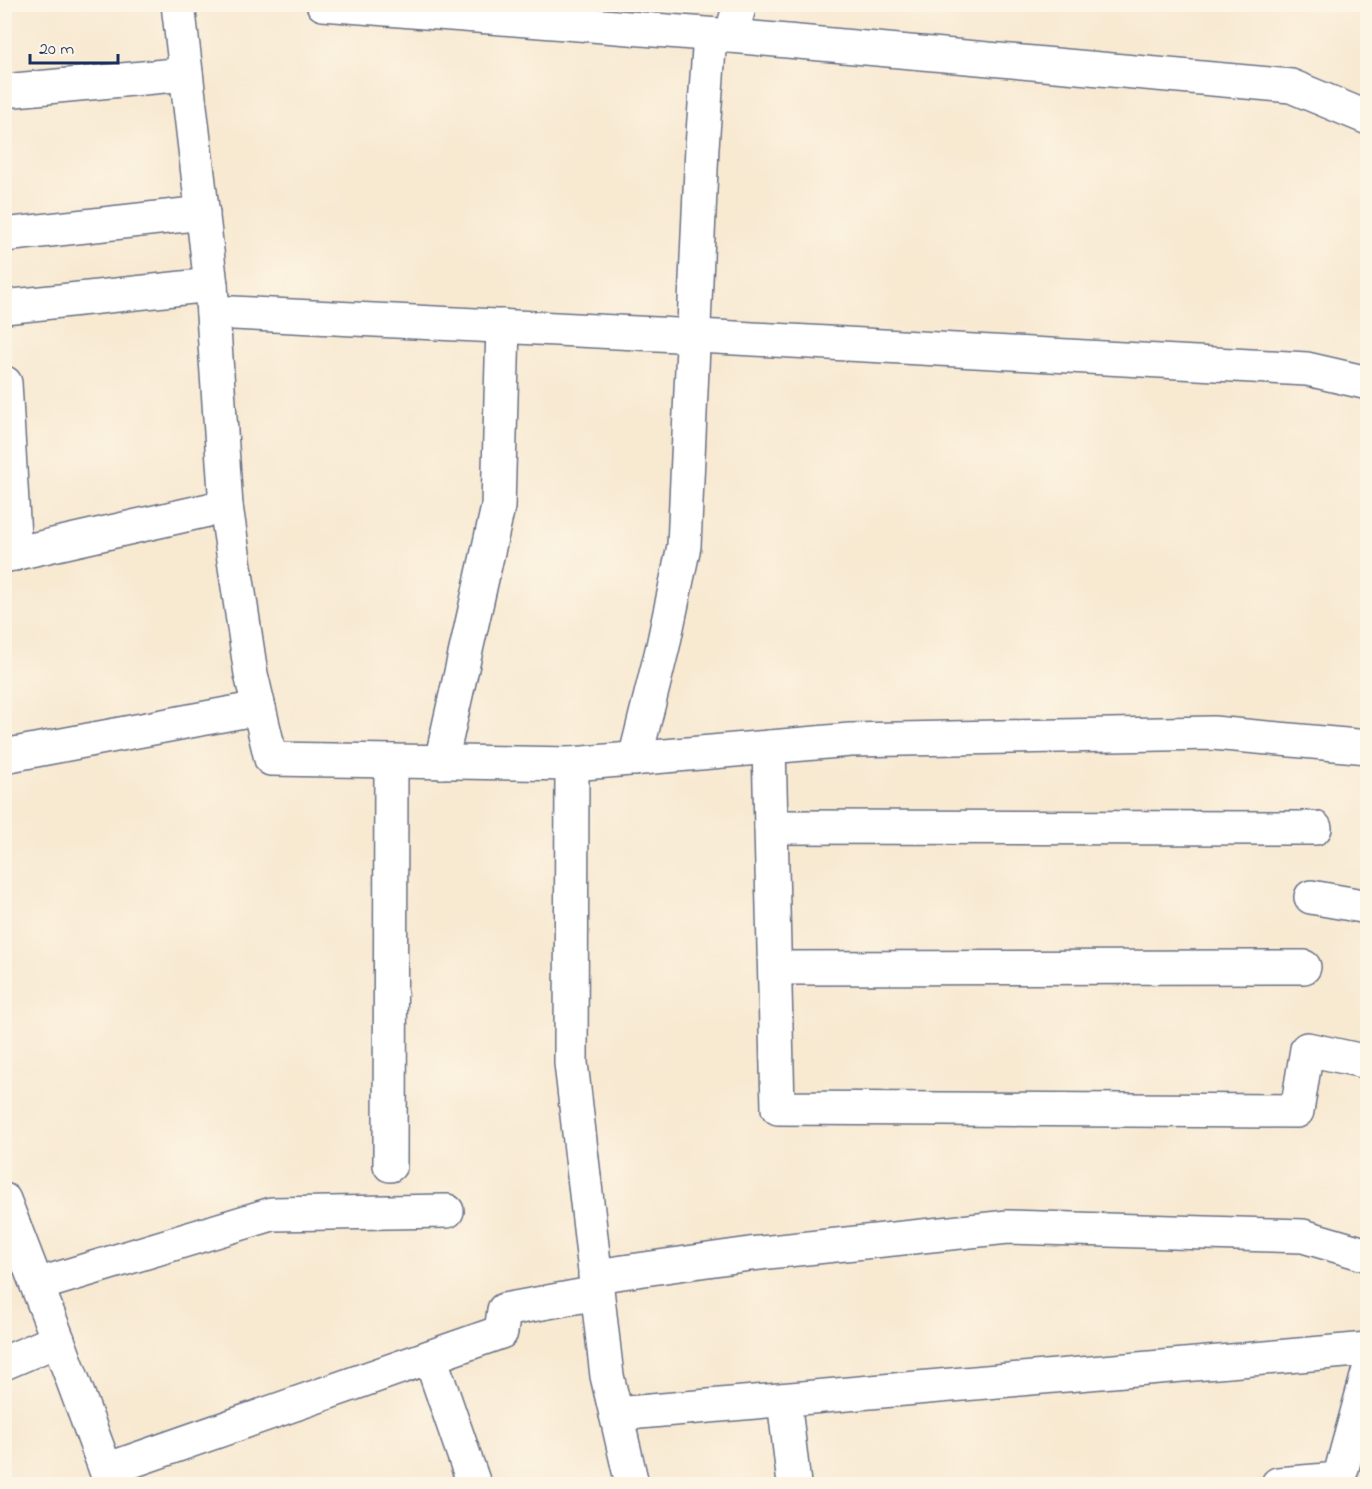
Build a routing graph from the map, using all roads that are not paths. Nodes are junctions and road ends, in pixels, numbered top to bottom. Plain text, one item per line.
1 (178, 4) edge
2 (323, 4) edge
3 (740, 4) edge
4 (721, 35) junction
5 (186, 74) junction
6 (4, 91) edge
7 (1368, 118) edge
8 (203, 213) junction
9 (4, 235) edge
10 (212, 298) junction
11 (4, 307) edge
12 (503, 326) junction
13 (694, 335) junction
14 (5, 383) edge
15 (1368, 383) edge
16 (226, 506) junction
17 (10, 555) edge
18 (259, 708) junction
19 (769, 747) junction
20 (1368, 747) edge
21 (4, 756) edge
22 (635, 759) junction
23 (391, 761) junction
24 (441, 762) junction
25 (572, 764) junction
26 (771, 827) junction
27 (1315, 828) dead end
28 (1311, 897) dead end
29 (1368, 907) edge
30 (1304, 967) dead end
31 (775, 968) junction
32 (1368, 1062) edge
33 (390, 1166) dead end
34 (4, 1200) edge
35 (447, 1211) dead end
36 (1368, 1255) edge
37 (596, 1284) junction
38 (37, 1285) junction
39 (58, 1340) junction
40 (1368, 1349) edge
41 (429, 1357) junction
42 (4, 1363) edge
43 (1368, 1373) edge
44 (784, 1400) junction
45 (616, 1414) junction
46 (108, 1477) edge
47 (474, 1485) edge
48 (632, 1485) edge
49 (794, 1485) edge
50 (1278, 1485) edge

1 - 5 street
2 - 4 street
3 - 4 street
4 - 7 street
4 - 13 street
5 - 6 street
5 - 8 street
8 - 9 street
8 - 10 street
10 - 11 street
10 - 12 street
10 - 16 street
12 - 13 street
12 - 24 street
13 - 15 street
13 - 22 street
14 - 17 street
16 - 17 street
16 - 18 street
18 - 21 street
18 - 23 street
19 - 20 street
19 - 22 street
19 - 26 street
22 - 25 street
23 - 24 street
23 - 33 street
24 - 25 street
25 - 37 street
26 - 27 street
26 - 31 street
28 - 29 street
30 - 31 street
31 - 32 street
34 - 38 street
35 - 38 street
36 - 37 street
37 - 41 street
37 - 45 street
38 - 39 street
39 - 42 street
39 - 46 street
40 - 44 street
41 - 46 street
41 - 47 street
43 - 50 street
44 - 45 street
44 - 49 street
45 - 48 street

